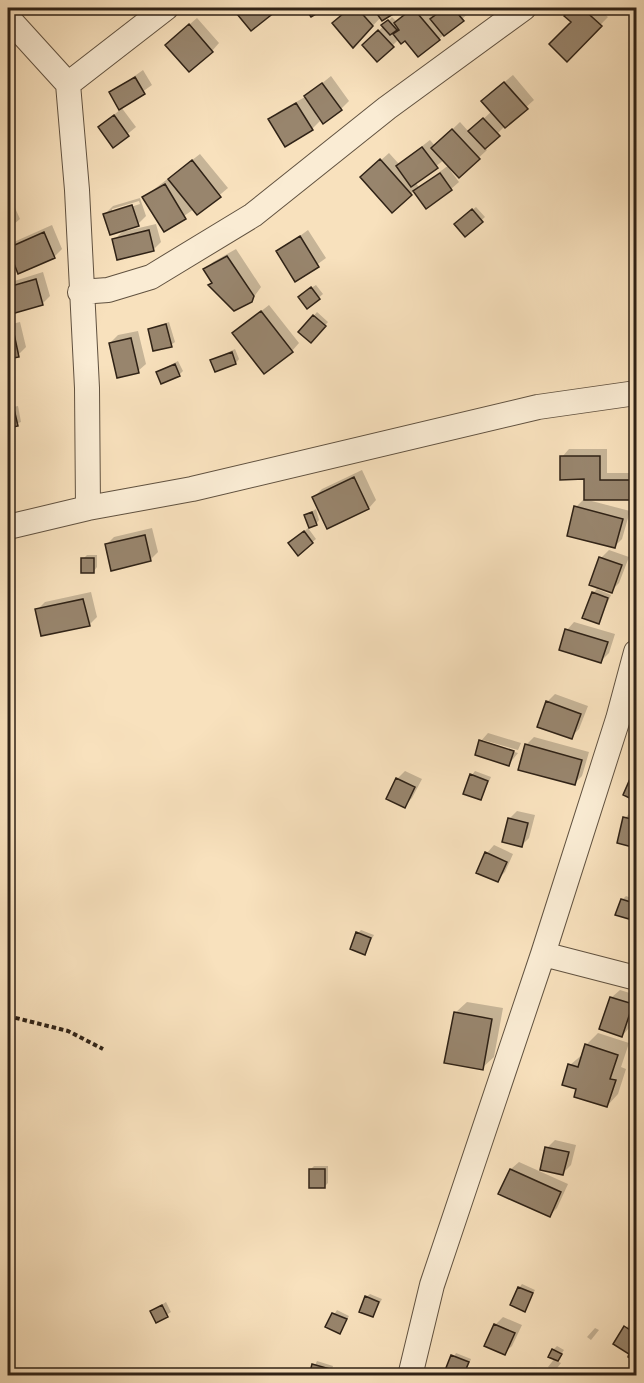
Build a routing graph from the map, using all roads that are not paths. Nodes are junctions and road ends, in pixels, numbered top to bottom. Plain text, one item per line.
1 (166, 8) edge
2 (524, 8) edge
3 (8, 18) edge
4 (68, 84) junction
5 (81, 292) junction
6 (636, 393) edge
7 (88, 508) junction
8 (8, 527) edge
9 (636, 652) edge
10 (543, 954) junction
11 (636, 978) edge
12 (410, 1376) edge

1 - 4 street
2 - 5 street
3 - 4 street
4 - 5 street
5 - 7 street
6 - 7 street
7 - 8 street
9 - 10 street
10 - 11 street
10 - 12 street

